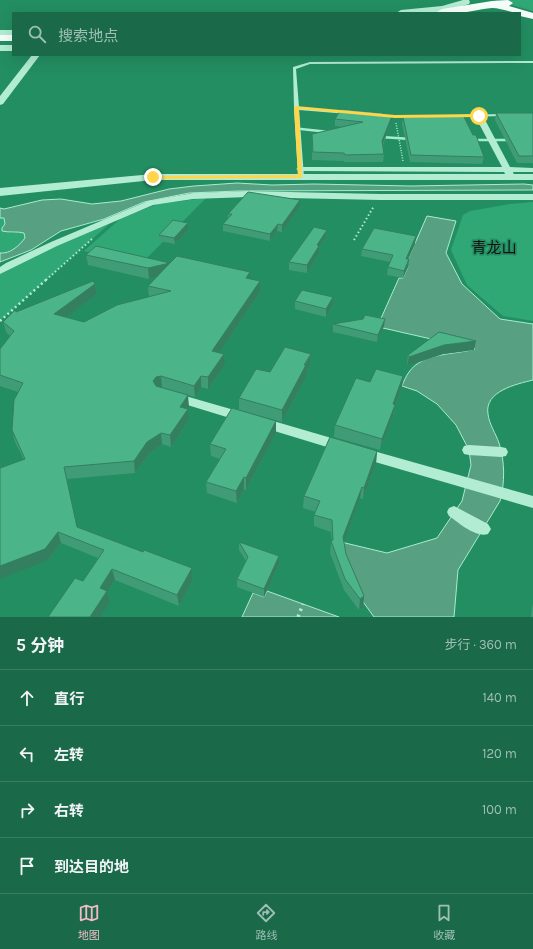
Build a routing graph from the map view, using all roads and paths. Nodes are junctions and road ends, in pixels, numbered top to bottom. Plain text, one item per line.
1 (478, 0) edge
2 (466, 1) edge
3 (495, 2) edge
4 (508, 6) junction
5 (521, 11) edge
6 (533, 11) edge
7 (412, 12) edge
8 (447, 12) edge
9 (474, 12) edge
10 (533, 17) edge
11 (12, 33) edge
12 (0, 34) edge
13 (0, 38) edge
14 (12, 38) edge
15 (12, 43) edge
16 (0, 44) edge
17 (0, 48) edge
18 (12, 48) edge
19 (35, 56) edge
20 (533, 62) edge
21 (0, 102) edge
22 (296, 108) junction
23 (357, 114) edge
24 (380, 115) edge
25 (510, 115) edge
26 (395, 116) junction
27 (441, 116) edge
28 (448, 116) edge
29 (479, 116) junction
30 (399, 141) dead end
31 (533, 170) edge
32 (300, 173) junction
33 (509, 173) junction
34 (533, 177) edge
35 (0, 192) edge
36 (380, 197) junction
37 (533, 197) edge
38 (94, 237) dead end
39 (354, 240) dead end
40 (0, 271) edge
41 (0, 321) edge
42 (162, 393) edge
43 (469, 450) dead end
44 (501, 452) dead end
45 (533, 502) edge
46 (454, 512) dead end
47 (483, 529) dead end
48 (303, 604) dead end
49 (298, 617) edge

1 - 3 main road
2 - 7 street
2 - 8 main road
3 - 4 main road
3 - 8 main road
4 - 5 main road
4 - 9 main road
4 - 10 main road
5 - 6 main road
5 - 10 main road
11 - 12 street
13 - 14 main road
15 - 16 main road
17 - 18 street
19 - 21 street
20 - 22 lane
22 - 23 lane
22 - 32 lane
24 - 26 lane
25 - 29 lane
26 - 27 lane
26 - 30 path
28 - 29 lane
29 - 33 street
31 - 33 street
32 - 33 street
32 - 35 street
33 - 34 street
36 - 37 street
36 - 39 path
36 - 40 street
38 - 41 path
42 - 45 street
43 - 44 street
46 - 47 street
48 - 49 path

